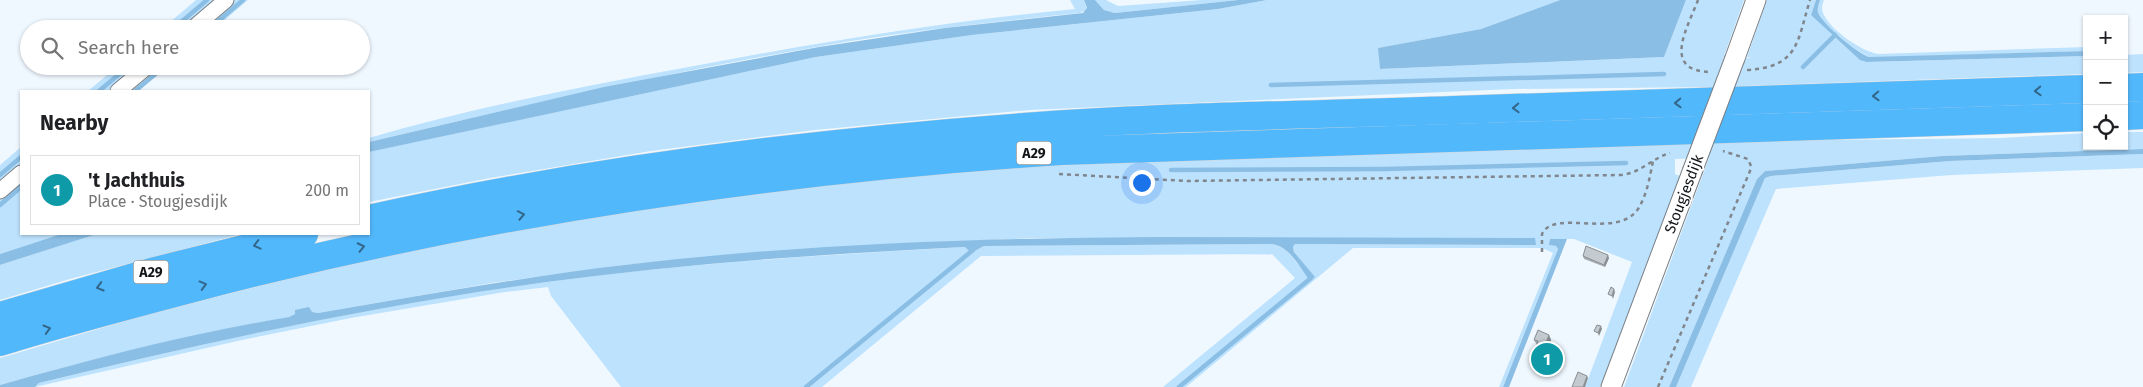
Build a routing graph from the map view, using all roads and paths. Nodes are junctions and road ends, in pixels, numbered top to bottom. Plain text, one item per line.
1 (226, 0) edge
2 (1756, 0) edge
3 (203, 20) edge
4 (137, 75) edge
5 (2128, 88) edge
6 (2143, 88) edge
7 (2083, 89) edge
8 (119, 90) edge
9 (2143, 115) edge
10 (2128, 116) edge
11 (2083, 117) edge
12 (1720, 150) dead end
13 (1678, 152) dead end
14 (1653, 160) junction
15 (20, 174) edge
16 (1050, 174) dead end
17 (0, 191) edge
18 (370, 219) edge
19 (300, 235) edge
20 (1542, 252) dead end
21 (0, 316) edge
22 (0, 342) edge
23 (1611, 387) edge
24 (1658, 387) edge

1 - 3 street
2 - 23 street, Stougjesdijk, bridge
4 - 8 street
5 - 6 highway
7 -> 18 highway, A29
9 - 10 highway
22 -> 11 highway, A29
12 - 24 path
13 - 14 path
14 - 16 path
14 - 20 path
15 - 17 street
19 -> 21 highway, A29

